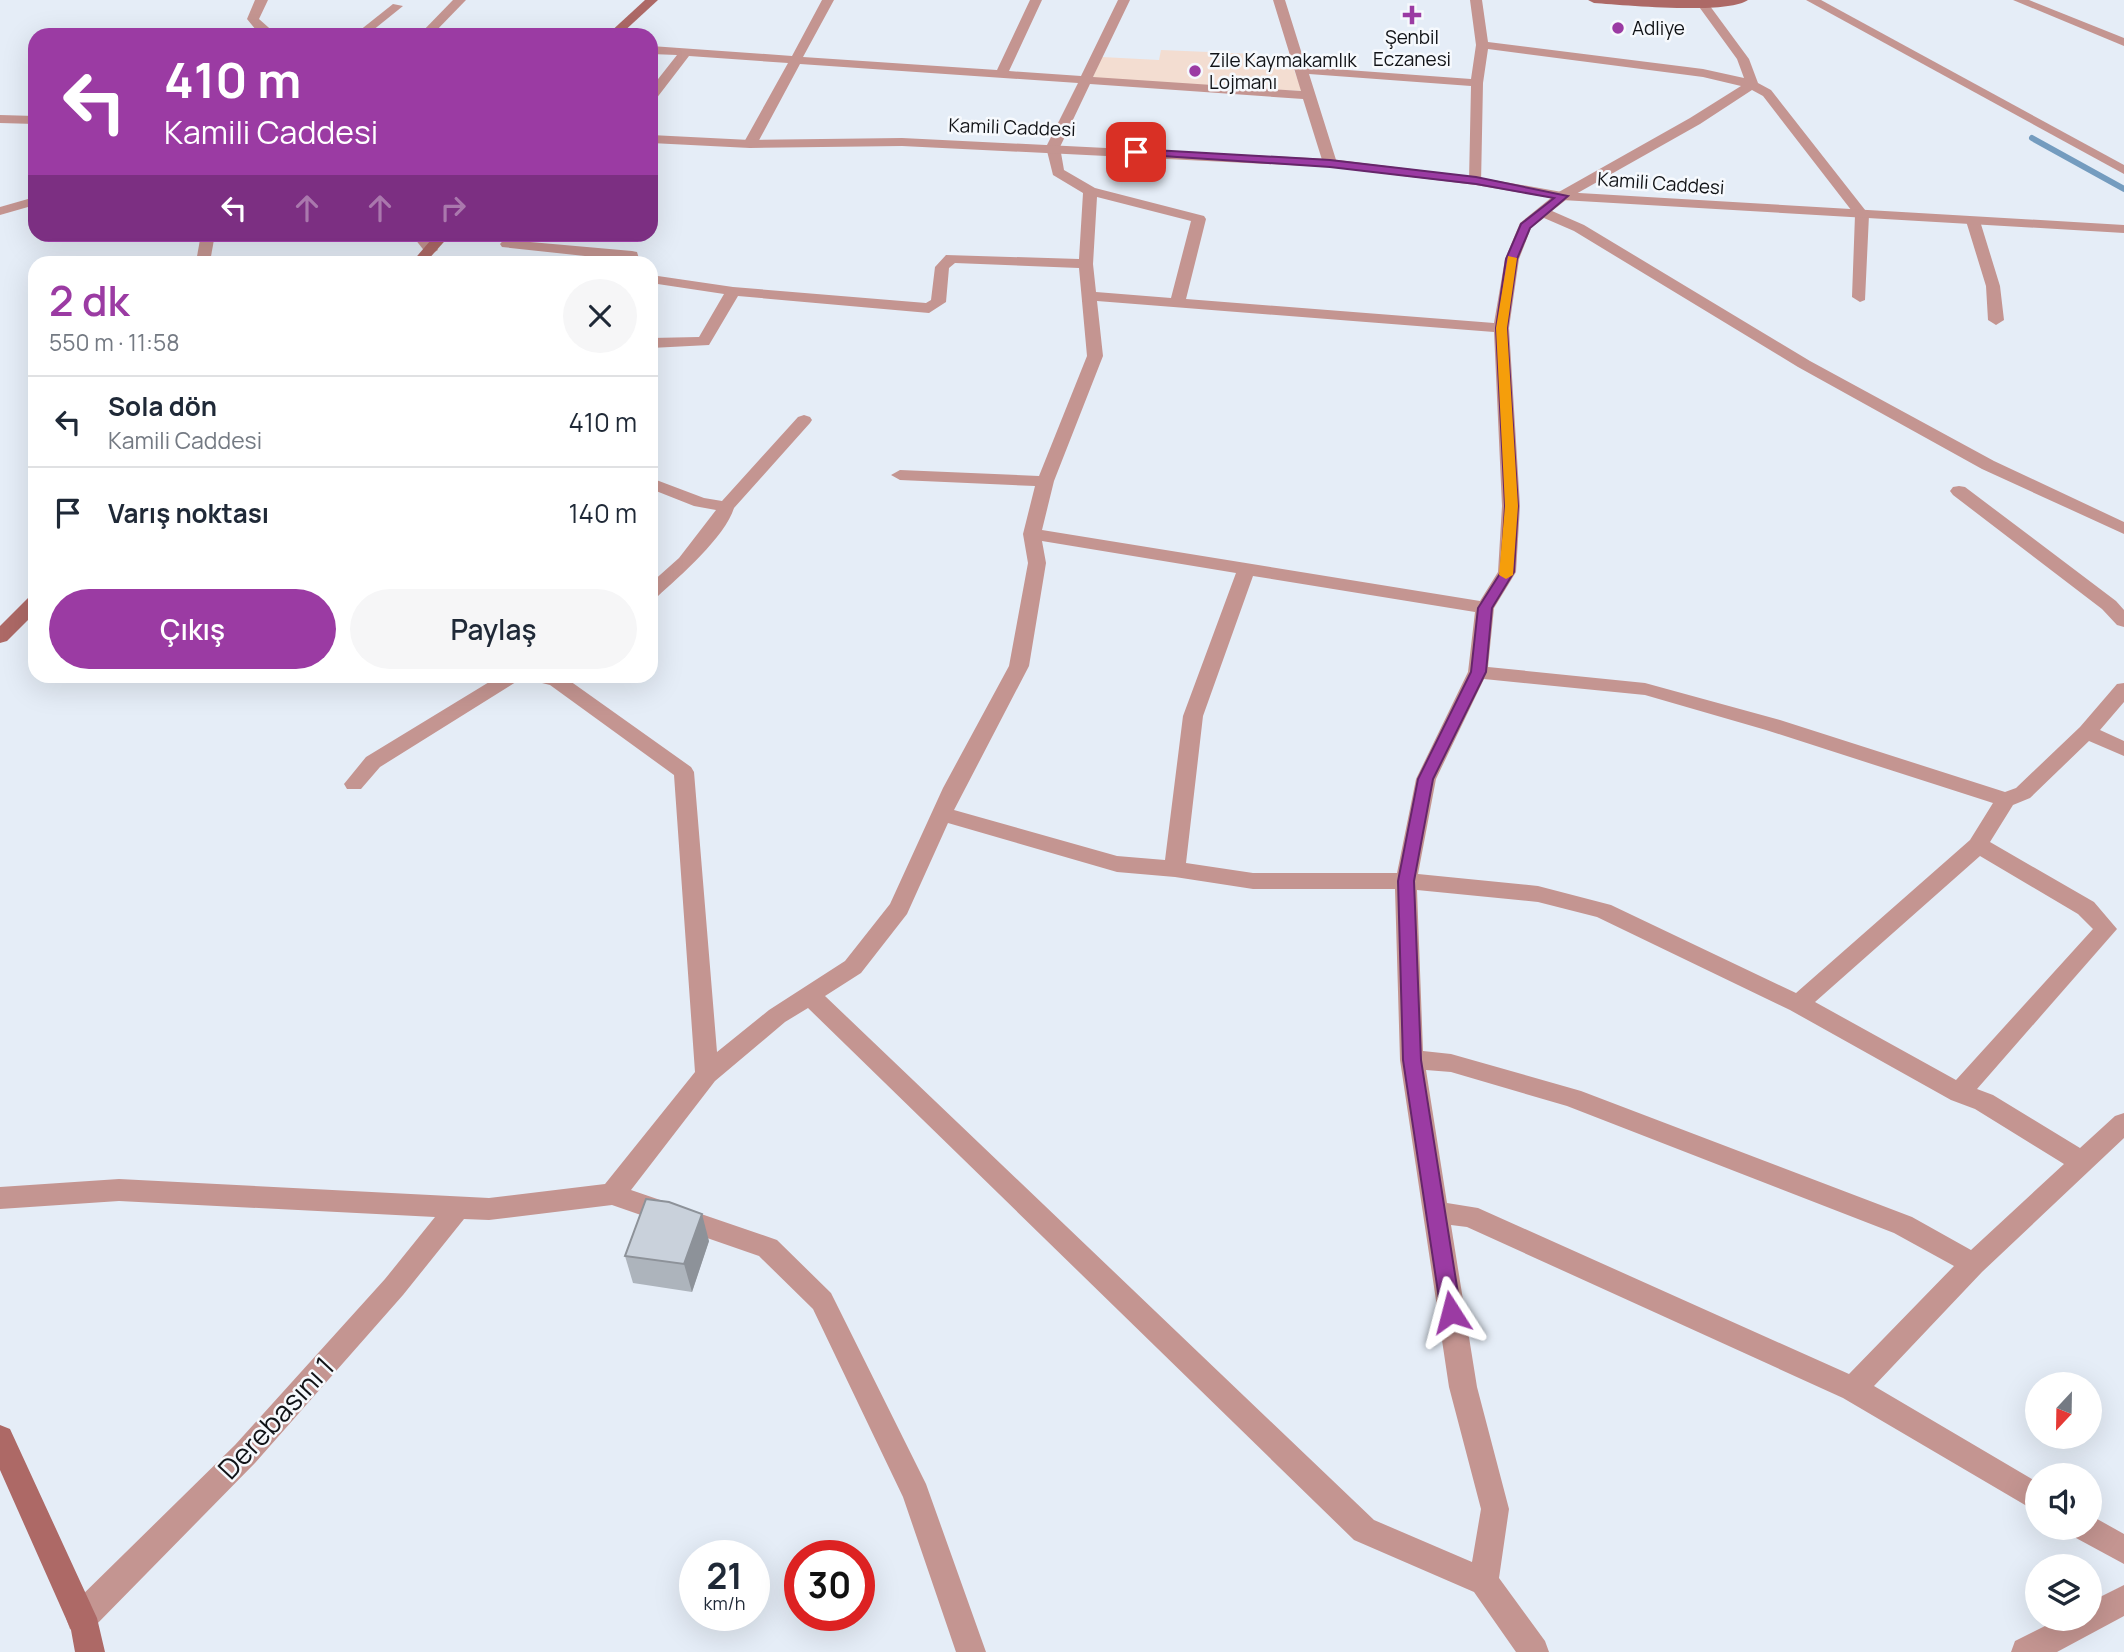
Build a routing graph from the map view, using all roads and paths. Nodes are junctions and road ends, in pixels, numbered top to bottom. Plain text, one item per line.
1 (243, 0) edge
2 (460, 0) edge
3 (652, 0) edge
4 (828, 0) edge
5 (1036, 0) edge
6 (1124, 0) edge
7 (1279, 0) edge
8 (1476, 0) edge
9 (1594, 0) edge
10 (1742, 0) edge
11 (1812, 0) edge
12 (2019, 0) edge
13 (260, 2) edge
14 (1701, 2) edge
15 (397, 6) dead end
16 (261, 28) edge
17 (368, 28) edge
18 (432, 28) edge
19 (621, 28) edge
20 (2124, 42) edge
21 (1482, 45) junction
22 (658, 50) edge
23 (686, 52) junction
24 (797, 59) junction
25 (1300, 70) junction
26 (1001, 74) junction
27 (1086, 81) junction
28 (1477, 83) junction
29 (1752, 84) junction
30 (658, 87) edge
31 (1308, 95) junction
32 (0, 119) edge
33 (28, 120) edge
34 (658, 139) edge
35 (750, 144) junction
36 (1053, 147) junction
37 (1330, 163) junction
38 (2124, 170) edge
39 (1476, 181) junction
40 (1090, 191) junction
41 (1562, 196) junction
42 (28, 203) edge
43 (0, 211) edge
44 (1543, 212) junction
45 (1862, 215) junction
46 (1973, 221) junction
47 (2124, 229) edge
48 (424, 242) edge
49 (438, 242) edge
50 (509, 242) edge
51 (431, 250) junction
52 (425, 256) edge
53 (632, 256) edge
54 (1086, 264) junction
55 (658, 280) edge
56 (733, 291) junction
57 (1089, 296) junction
58 (1860, 297) dead end
59 (1177, 304) junction
60 (1996, 320) dead end
61 (1501, 328) junction
62 (658, 343) edge
63 (804, 421) dead end
64 (900, 475) dead end
65 (1045, 481) junction
66 (658, 486) edge
67 (1959, 491) dead end
68 (726, 507) junction
69 (2124, 529) edge
70 (1032, 534) junction
71 (1247, 568) junction
72 (658, 587) edge
73 (1485, 608) junction
74 (28, 609) edge
75 (2124, 621) edge
76 (0, 637) edge
77 (1478, 672) junction
78 (501, 683) edge
79 (560, 683) edge
80 (2124, 688) edge
81 (2087, 732) junction
82 (2124, 749) edge
83 (354, 784) dead end
84 (2006, 800) junction
85 (942, 814) junction
86 (1978, 845) junction
87 (1175, 869) junction
88 (1406, 881) junction
89 (809, 995) junction
90 (1798, 1004) junction
91 (1412, 1060) junction
92 (707, 1074) junction
93 (1959, 1093) junction
94 (2124, 1124) edge
95 (2082, 1162) junction
96 (612, 1194) junction
97 (0, 1198) edge
98 (458, 1207) junction
99 (1435, 1213) junction
100 (1973, 1264) junction
101 (1853, 1389) junction
102 (0, 1438) edge
103 (2025, 1491) edge
104 (2102, 1537) edge
105 (2124, 1550) edge
106 (1484, 1581) junction
107 (2124, 1600) edge
108 (2102, 1612) edge
109 (81, 1618) junction
110 (2066, 1631) edge
111 (90, 1652) edge
112 (971, 1652) edge
113 (1534, 1652) edge
114 (2026, 1652) edge

1 - 13 street
2 - 18 street
3 - 19 main road
4 - 24 street
5 - 26 street
6 - 27 street
7 - 25 street
8 - 21 street
9 - 14 main road
10 - 14 main road
11 - 38 street
12 - 20 street
13 - 16 street
14 - 29 street
15 - 17 street
21 - 28 street
21 - 29 street
22 - 23 street
23 - 24 street
23 - 30 street
24 - 26 street
24 - 35 street
25 - 28 street
25 - 31 street
26 - 27 street
27 - 31 street
27 - 36 street
28 - 39 street
29 - 41 street
29 - 45 street
31 - 37 street
32 - 33 street
34 - 35 street, Kamili Caddesi
35 - 36 street, Kamili Caddesi
36 - 37 street, Kamili Caddesi
36 - 40 street
37 - 39 street, Kamili Caddesi
39 - 41 street, Kamili Caddesi
40 - 54 street
40 - 59 street
41 - 44 street
41 - 45 street, Kamili Caddesi
42 - 43 street
44 - 61 street
44 - 69 street
45 - 46 street, Kamili Caddesi
45 - 58 street
46 - 47 street, Kamili Caddesi
46 - 60 street
48 - 51 street
49 - 51 main road
50 - 53 street
51 - 52 main road
54 - 56 street
54 - 57 street
55 - 56 street
56 - 62 street
57 - 59 street
57 - 65 street
59 - 61 street
61 - 73 street
63 - 68 street
64 - 65 street
65 - 70 street
66 - 68 street
67 - 75 street
68 - 72 street
70 - 71 street
70 - 85 street
71 - 73 street
71 - 87 street
73 - 77 street
74 - 76 main road
77 - 84 street
77 - 88 street
78 - 83 street
79 - 92 street
80 - 81 street
81 - 82 street
81 - 84 street
84 - 86 street
85 - 87 street
85 - 89 street
86 - 90 street
86 - 93 street
87 - 88 street
88 - 90 street
88 - 91 street
89 - 92 street
89 - 106 street
90 - 93 street
91 - 99 street
91 - 100 street
92 - 96 street
93 - 95 street
94 - 95 street
95 - 100 street
96 - 98 street
96 - 112 street
97 - 98 street
98 - 109 street, Derebasını 1
99 - 101 street
99 - 106 street
100 - 101 street
101 - 103 street
102 - 109 main road
104 - 105 street
106 - 113 street
107 - 108 street
109 - 111 main road
110 - 114 street

